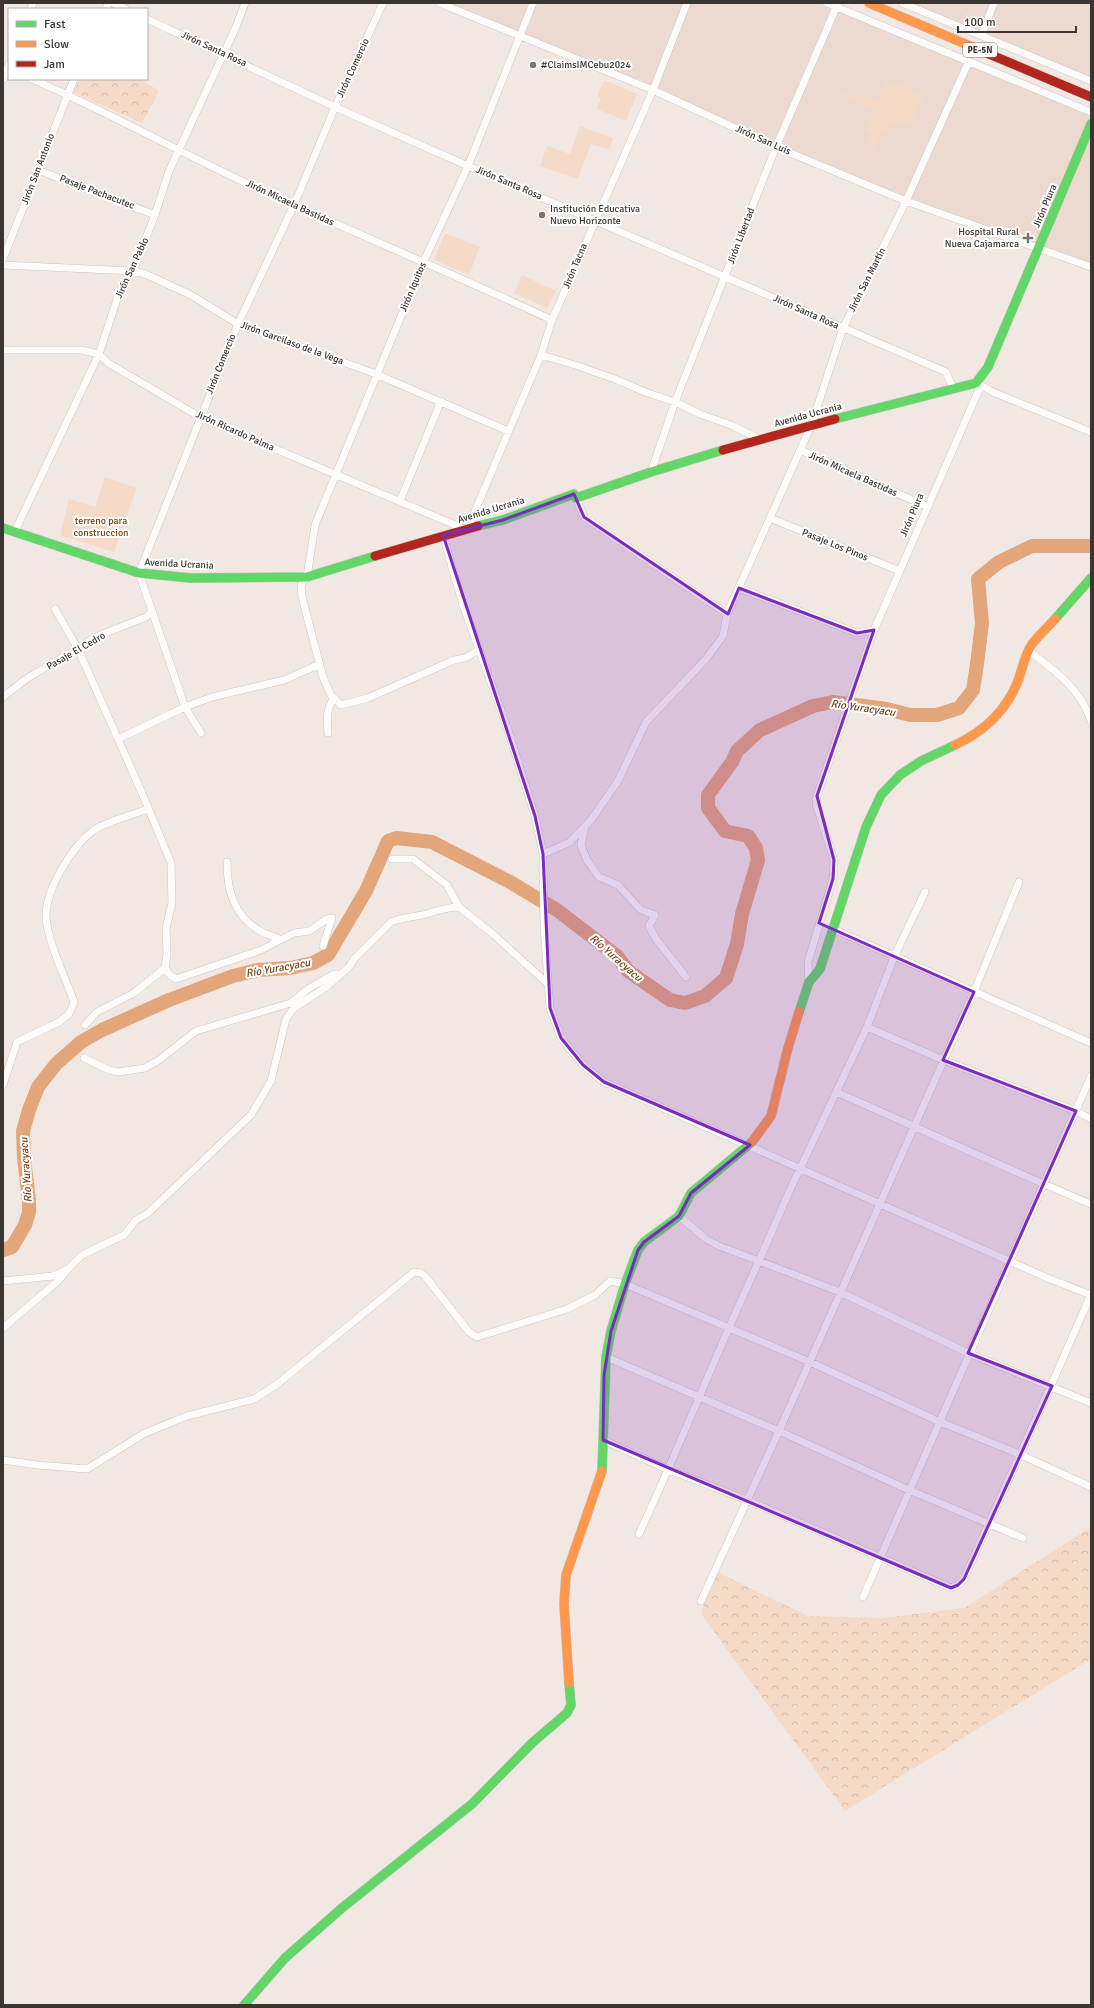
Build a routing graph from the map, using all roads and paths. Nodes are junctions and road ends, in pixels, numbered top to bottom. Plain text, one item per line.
1 (112, 3) edge
2 (245, 3) edge
3 (383, 3) edge
4 (439, 3) edge
5 (533, 3) edge
6 (687, 3) edge
7 (827, 3) edge
8 (869, 3) edge
9 (902, 3) edge
10 (994, 3) edge
11 (837, 5) edge
12 (124, 8) edge
13 (148, 19) edge
14 (981, 36) junction
15 (520, 37) junction
16 (223, 53) junction
17 (969, 61) junction
18 (7, 67) edge
19 (3, 79) edge
20 (34, 80) edge
21 (74, 80) edge
22 (1091, 81) edge
23 (653, 90) junction
24 (67, 94) junction
25 (1091, 97) edge
26 (335, 107) junction
27 (1091, 112) edge
28 (1091, 124) edge
29 (776, 147) junction
30 (178, 151) junction
31 (468, 166) junction
32 (38, 170) junction
33 (906, 201) junction
34 (294, 205) junction
35 (156, 215) junction
36 (595, 220) junction
37 (1039, 248) junction
38 (3, 259) edge
39 (423, 263) junction
40 (3, 264) edge
41 (1091, 267) edge
42 (133, 271) junction
43 (726, 276) junction
44 (552, 320) junction
45 (238, 324) junction
46 (843, 328) junction
47 (3, 350) edge
48 (99, 354) junction
49 (540, 355) junction
50 (376, 374) junction
51 (978, 384) junction
52 (953, 388) junction
53 (441, 401) junction
54 (675, 402) junction
55 (200, 417) junction
56 (811, 426) junction
57 (508, 431) junction
58 (1091, 432) edge
59 (759, 439) junction
60 (800, 450) junction
61 (651, 472) junction
62 (337, 474) junction
63 (576, 498) junction
64 (400, 501) junction
65 (928, 507) junction
66 (770, 518) junction
67 (3, 528) edge
68 (467, 530) junction
69 (15, 531) junction
70 (443, 535) junction
71 (900, 571) junction
72 (139, 573) junction
73 (307, 576) junction
74 (1091, 578) edge
75 (740, 588) junction
76 (56, 609) dead end
77 (152, 611) junction
78 (727, 614) junction
79 (874, 630) junction
80 (78, 649) junction
81 (479, 650) junction
82 (1029, 651) junction
83 (320, 664) junction
84 (3, 697) edge
85 (334, 698) junction
86 (185, 707) junction
87 (1091, 721) edge
88 (200, 733) dead end
89 (328, 733) dead end
90 (118, 739) junction
91 (148, 809) junction
92 (585, 826) junction
93 (543, 854) junction
94 (392, 859) dead end
95 (227, 862) dead end
96 (1019, 882) dead end
97 (925, 892) dead end
98 (459, 907) junction
99 (833, 929) junction
100 (280, 940) junction
101 (323, 946) dead end
102 (894, 957) junction
103 (165, 968) junction
104 (340, 974) junction
105 (686, 977) dead end
106 (808, 982) junction
107 (547, 983) junction
108 (974, 992) junction
109 (85, 1025) dead end
110 (867, 1027) junction
111 (1091, 1043) edge
112 (84, 1058) dead end
113 (943, 1060) junction
114 (1091, 1076) edge
115 (3, 1085) edge
116 (836, 1092) junction
117 (1076, 1112) junction
118 (1091, 1119) edge
119 (913, 1126) junction
120 (750, 1145) junction
121 (801, 1168) junction
122 (1044, 1186) junction
123 (880, 1202) junction
124 (1091, 1204) edge
125 (679, 1216) junction
126 (759, 1261) junction
127 (1011, 1261) junction
128 (68, 1269) junction
129 (3, 1281) edge
130 (625, 1284) junction
131 (840, 1292) junction
132 (1091, 1295) edge
133 (3, 1328) edge
134 (728, 1328) junction
135 (968, 1353) junction
136 (606, 1357) junction
137 (810, 1362) junction
138 (1052, 1386) junction
139 (699, 1397) junction
140 (1091, 1403) edge
141 (938, 1421) junction
142 (779, 1431) junction
143 (603, 1440) junction
144 (1019, 1454) junction
145 (3, 1460) edge
146 (669, 1470) junction
147 (1091, 1487) edge
148 (909, 1490) junction
149 (747, 1500) junction
150 (988, 1524) junction
151 (638, 1534) dead end
152 (1023, 1538) dead end
153 (880, 1556) junction
154 (863, 1597) dead end
155 (701, 1601) dead end
156 (244, 2005) edge

1 - 12 street
2 - 16 street, Jirón San Pablo
3 - 26 street, Jirón Comercio
4 - 15 street, Jirón San Luis
5 - 15 street, Jirón Iquitos
6 - 23 street, Jirón Tacna
7 - 11 street
8 - 25 main road, PE-5N
9 - 14 street
10 - 14 street
11 - 17 street
11 - 29 street, Jirón Libertad
13 - 16 street, Jirón Santa Rosa
14 - 22 street
15 - 23 street, Jirón San Luis
15 - 31 street, Jirón Iquitos
16 - 26 street, Jirón Santa Rosa
16 - 30 street, Jirón San Pablo
17 - 27 street
17 - 33 street, Jirón San Martín
18 - 19 street
20 - 24 street, Jirón Micaela Bastidas
21 - 24 street, Jirón San Antonio
23 - 29 street, Jirón San Luis
23 - 36 street, Jirón Tacna
24 - 30 street, Jirón Micaela Bastidas
24 - 32 street, Jirón San Antonio
26 - 31 street, Jirón Santa Rosa
26 - 34 street, Jirón Comercio
28 - 37 main road, Jirón Piura
29 - 33 street, Jirón San Luis
29 - 43 street, Jirón Libertad
30 - 34 street, Jirón Micaela Bastidas
30 - 35 street, Jirón San Pablo
31 - 36 street, Jirón Santa Rosa
31 - 39 street, Jirón Iquitos
32 - 35 street, Pasaje Pachacutec
32 - 38 street, Jirón San Antonio
33 - 37 street, Jirón San Luis
33 - 46 street, Jirón San Martín
34 - 39 street, Jirón Micaela Bastidas
34 - 45 street, Jirón Comercio
35 - 42 street, Jirón San Pablo
36 - 43 street, Jirón Santa Rosa
36 - 44 street, Jirón Tacna
37 - 41 street, Jirón San Luis
37 - 51 main road, Jirón Piura
39 - 44 street, Jirón Micaela Bastidas
39 - 50 street, Jirón Iquitos
40 - 42 street, Jirón Garcilaso de la Vega
42 - 45 street, Jirón Garcilaso de la Vega
42 - 48 street, Jirón San Pablo
43 - 46 street, Jirón Santa Rosa
43 - 54 street, Jirón Libertad
44 - 49 street, Jirón Tacna
45 - 50 street, Jirón Garcilaso de la Vega
45 - 55 street, Jirón Comercio
46 - 52 street, Jirón Santa Rosa
46 - 56 street, Jirón San Martín
47 - 48 street, Jirón Ricardo Palma
48 - 55 street, Jirón Ricardo Palma
48 - 69 street, Jirón San Pablo
49 - 54 street
49 - 57 street, Jirón Tacna
50 - 53 street, Jirón Garcilaso de la Vega
50 - 62 street, Jirón Iquitos
51 - 52 main road, Avenida Ucrania
51 - 58 street
51 - 65 street, Jirón Piura
52 - 56 main road, Avenida Ucrania
53 - 57 street, Jirón Garcilaso de la Vega
53 - 64 street
54 - 59 street
54 - 61 street, Jirón Libertad
55 - 62 street, Jirón Ricardo Palma
55 - 72 street, Jirón Comercio
56 - 59 main road, Avenida Ucrania
56 - 60 street, Jirón San Martín
57 - 68 street, Jirón Tacna
59 - 61 main road, Avenida Ucrania
60 - 65 street, Jirón Micaela Bastidas
60 - 66 street, Jirón San Martín
61 - 63 main road, Avenida Ucrania
62 - 64 street, Jirón Ricardo Palma
62 - 73 street, Jirón Iquitos
63 - 68 main road, Avenida Ucrania
63 - 78 street
64 - 68 street, Jirón Ricardo Palma
65 - 71 street, Jirón Piura
66 - 71 street, Pasaje Los Pinos
66 - 75 street, Jirón San Martín
67 - 69 main road, Avenida Ucrania
68 - 70 main road, Avenida Ucrania
69 - 72 main road, Avenida Ucrania
70 - 73 main road, Avenida Ucrania
70 - 81 street
71 - 79 street, Jirón Piura
72 - 73 main road, Avenida Ucrania
72 - 77 street
73 - 83 street, Jirón Iquitos
74 - 82 main road
75 - 78 street, Jirón San Martín
75 - 79 street
76 - 80 street
77 - 80 street, Pasaje El Cedro
77 - 86 street
78 - 92 street, Jirón San Martín
79 - 106 street, Jirón Piura
80 - 84 street, Pasaje El Cedro
80 - 90 street
81 - 85 street
81 - 93 street
82 - 87 street
82 - 99 main road
83 - 85 street, Jirón Iquitos
83 - 86 street
85 - 89 street
86 - 88 street
86 - 90 street
90 - 91 street
91 - 103 street
91 - 115 street
92 - 93 street, Jirón San Martín
92 - 105 street
93 - 107 street
94 - 98 street
95 - 100 street
96 - 108 street
97 - 102 street
98 - 104 street
98 - 107 street
99 - 102 street
99 - 106 main road
100 - 101 street
100 - 103 street
102 - 108 street
102 - 110 street
103 - 109 street
104 - 112 street
104 - 128 street
106 - 120 main road
107 - 120 street
108 - 111 street
108 - 113 street
110 - 113 street
110 - 116 street
113 - 117 street
113 - 119 street
114 - 117 street
116 - 119 street
116 - 121 street
117 - 118 street
117 - 122 street
119 - 122 street
119 - 123 street
120 - 121 street
120 - 125 main road
121 - 123 street
121 - 126 street
122 - 124 street
122 - 127 street
123 - 127 street
123 - 131 street
125 - 126 street
125 - 130 main road
126 - 131 street
126 - 134 street
127 - 132 street
127 - 135 street
128 - 129 street
128 - 133 street
130 - 134 street
130 - 136 main road
130 - 145 street
131 - 135 street
131 - 137 street
132 - 138 street
134 - 137 street
134 - 139 street
135 - 138 street
135 - 141 street
136 - 139 street
136 - 143 main road
137 - 141 street
137 - 142 street
138 - 140 street
138 - 144 street
139 - 142 street
139 - 146 street
141 - 144 street
141 - 148 street
142 - 148 street
142 - 149 street
143 - 146 street
143 - 156 main road
144 - 147 street
144 - 150 street
146 - 149 street
146 - 151 street
148 - 150 street
148 - 153 street
149 - 153 street
149 - 155 street
150 - 152 street
150 - 153 street
153 - 154 street

